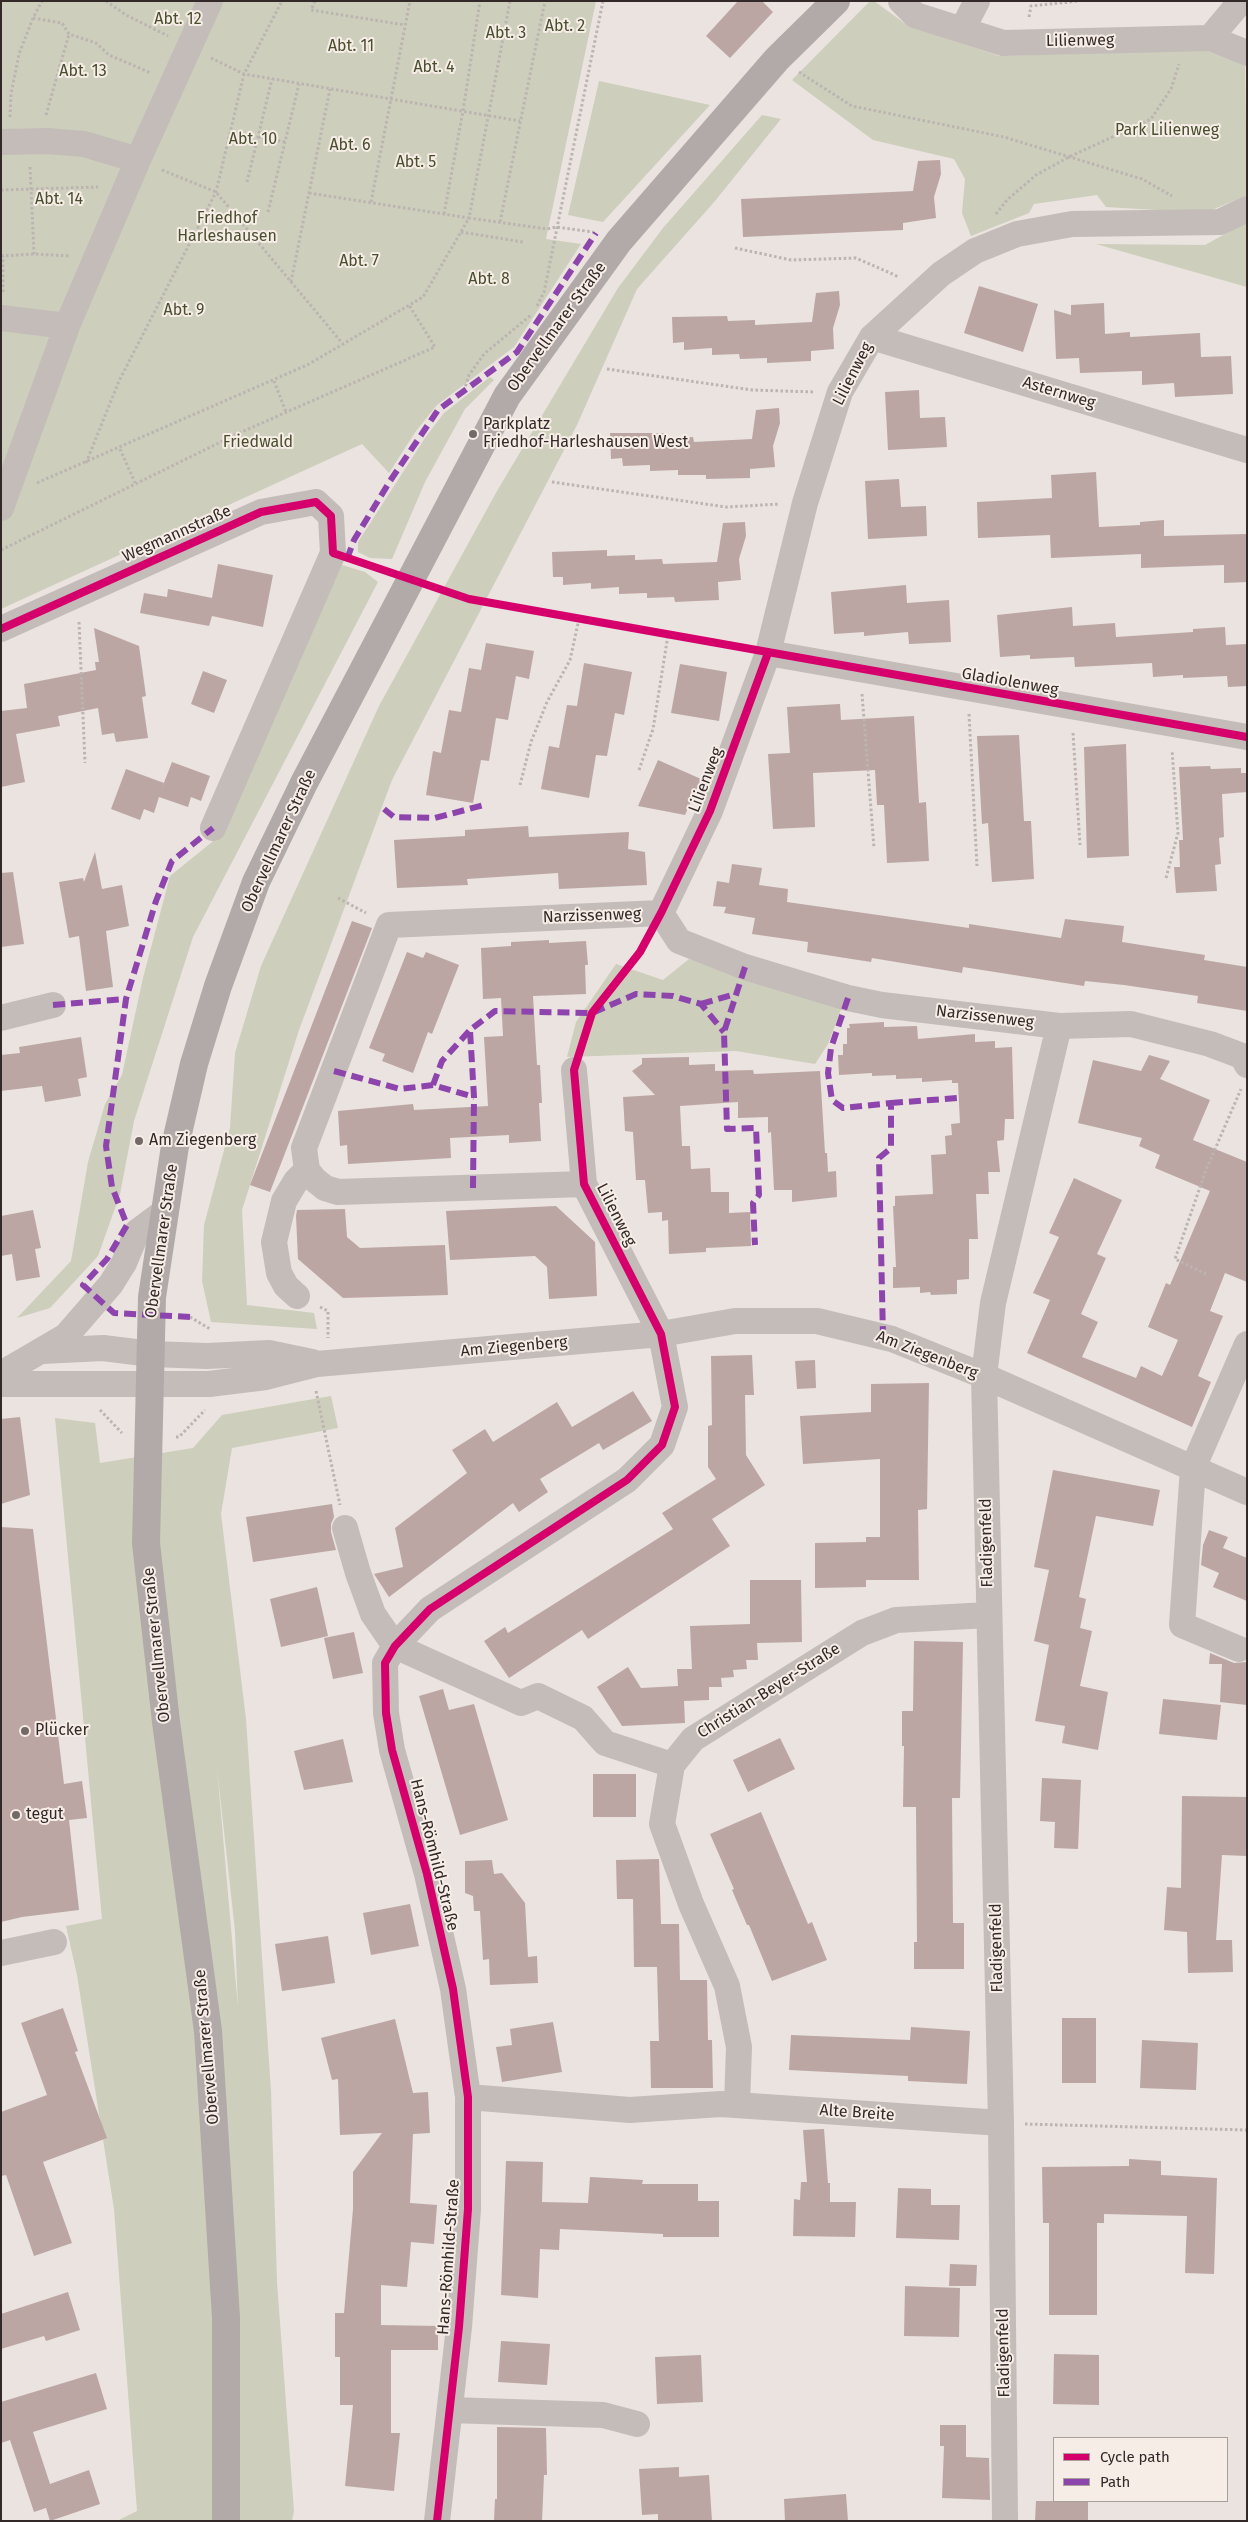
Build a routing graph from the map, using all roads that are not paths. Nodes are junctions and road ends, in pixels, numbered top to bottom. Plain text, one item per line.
1 (210, 1) edge
2 (836, 1) edge
3 (901, 1) edge
4 (977, 1) edge
5 (1241, 1) edge
6 (962, 30) junction
7 (1198, 39) junction
8 (1247, 53) edge
9 (19, 142) edge
10 (138, 160) junction
11 (1247, 210) edge
12 (2, 318) edge
13 (67, 326) junction
14 (872, 337) junction
15 (1247, 450) edge
16 (3, 502) edge
17 (1, 629) edge
18 (768, 653) junction
19 (1247, 737) edge
20 (213, 828) dead end
21 (661, 913) junction
22 (53, 1005) dead end
23 (1, 1018) edge
24 (1058, 1026) junction
25 (1245, 1065) edge
26 (574, 1070) dead end
27 (307, 1170) junction
28 (584, 1184) junction
29 (164, 1212) junction
30 (297, 1296) dead end
31 (662, 1334) junction
32 (1247, 1344) edge
33 (42, 1351) junction
34 (150, 1354) junction
35 (1, 1374) edge
36 (316, 1376) junction
37 (984, 1376) junction
38 (149, 1383) junction
39 (1, 1384) edge
40 (1194, 1468) junction
41 (1247, 1492) edge
42 (345, 1528) road end
43 (988, 1615) junction
44 (395, 1646) junction
45 (1239, 1649) dead end
46 (672, 1765) junction
47 (54, 1942) dead end
48 (1, 1952) edge
49 (468, 2097) junction
50 (737, 2105) junction
51 (1001, 2123) junction
52 (450, 2410) junction
53 (637, 2424) dead end
54 (226, 2521) edge
55 (437, 2521) edge
56 (1005, 2521) edge

1 - 10 street
2 - 29 main road, Obervellmarer Straße
3 - 6 street, Lilienweg
4 - 6 street
5 - 7 street
6 - 7 street, Lilienweg
7 - 8 street, Lilienweg
9 - 10 street
10 - 13 street
11 - 14 street, Lilienweg
12 - 13 street
13 - 16 street
14 - 15 street, Asternweg
14 - 18 street, Lilienweg
17 - 20 street, Wegmannstraße
18 - 19 street, Gladiolenweg
18 - 21 street, Lilienweg
21 - 24 street, Narzissenweg
21 - 27 street, Narzissenweg
22 - 23 street
24 - 25 street, Narzissenweg
24 - 37 street, Narzissenweg
26 - 28 street, Lilienweg
27 - 28 street, Lilienweg
27 - 30 street
28 - 31 street, Lilienweg
29 - 33 street
29 - 34 main road, Obervellmarer Straße
31 - 36 street, Am Ziegenberg
31 - 37 street, Am Ziegenberg
31 - 44 street, Hans-Römhild-Straße
32 - 40 street
33 - 34 street, Am Ziegenberg
33 - 35 street
34 - 36 street, Am Ziegenberg
34 - 38 main road, Obervellmarer Straße
36 - 38 street, Am Ziegenberg
37 - 40 street, Am Ziegenberg
37 - 43 street, Fladigenfeld
38 - 39 street, Am Ziegenberg
38 - 54 main road, Obervellmarer Straße
40 - 41 street, Am Ziegenberg
40 - 45 street
42 - 44 street
43 - 46 street, Christian-Beyer-Straße
43 - 51 street, Fladigenfeld
44 - 46 street
44 - 49 street, Hans-Römhild-Straße
46 - 50 street, Christian-Beyer-Straße
47 - 48 street
49 - 50 street, Alte Breite
49 - 52 street, Hans-Römhild-Straße
50 - 51 street, Alte Breite
51 - 56 street, Fladigenfeld
52 - 53 street
52 - 55 street, Hans-Römhild-Straße

